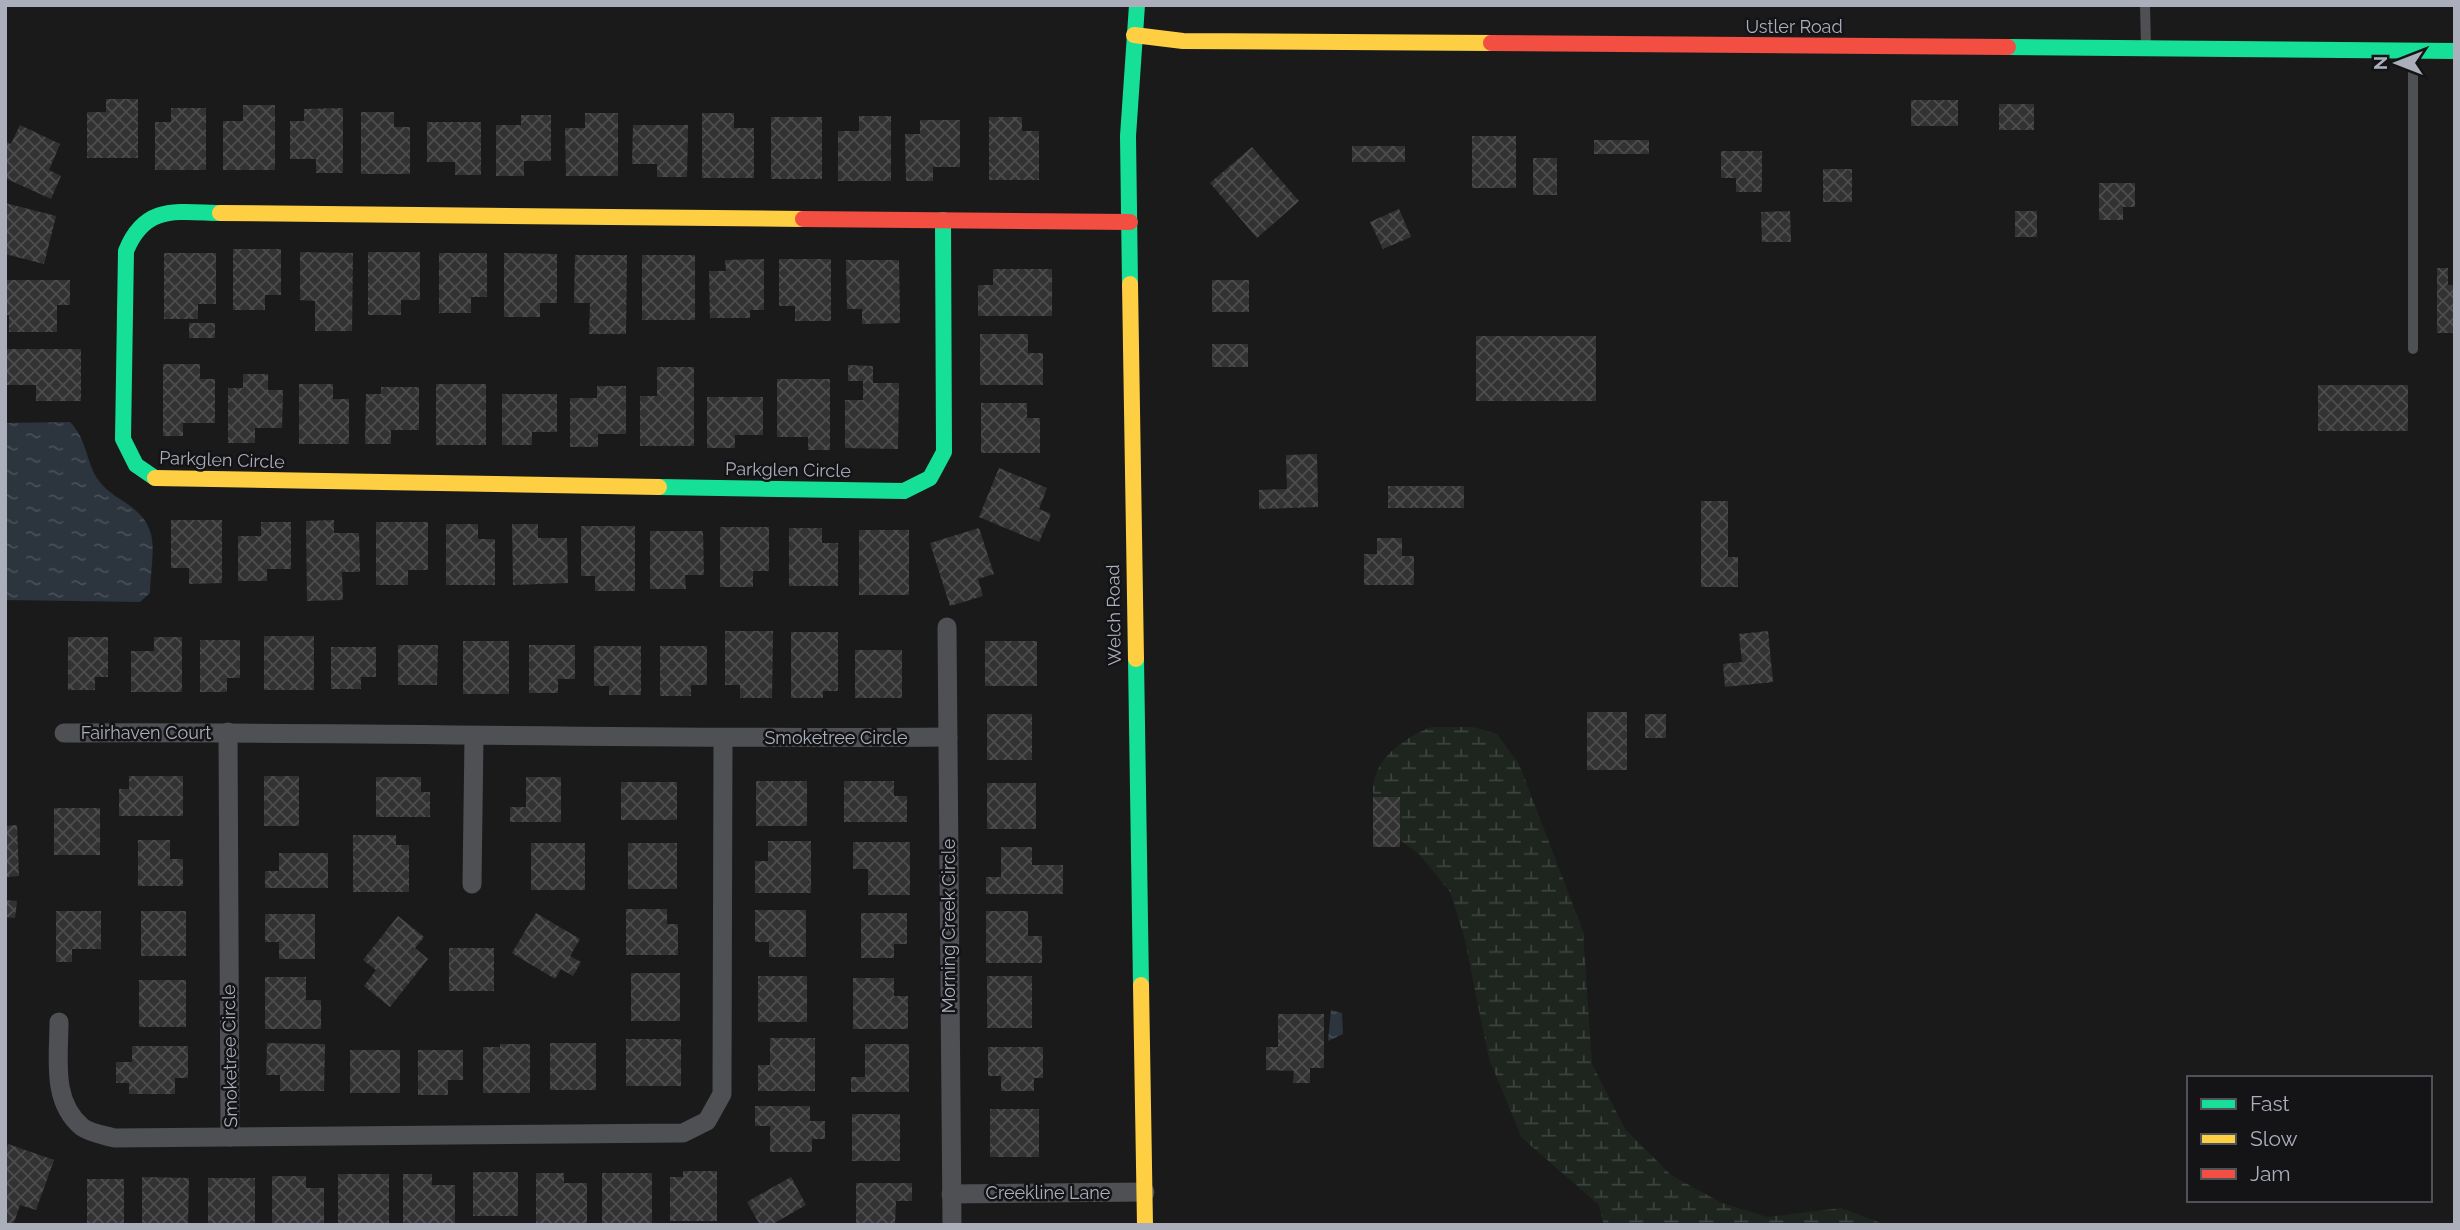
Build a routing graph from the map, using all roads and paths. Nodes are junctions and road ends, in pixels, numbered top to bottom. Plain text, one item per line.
1 (1137, 5) edge
2 (2145, 5) edge
3 (1134, 35) junction
4 (2146, 49) junction
5 (2413, 51) junction
6 (2455, 51) edge
7 (943, 220) junction
8 (1129, 222) junction
9 (2413, 349) dead end
10 (947, 627) dead end
11 (228, 732) junction
12 (64, 733) dead end
13 (474, 737) junction
14 (948, 737) junction
15 (723, 739) junction
16 (472, 884) dead end
17 (59, 1022) dead end
18 (230, 1137) junction
19 (1144, 1192) junction
20 (951, 1194) junction
21 (952, 1225) edge
22 (1145, 1225) edge

1 - 3 street, Welch Road
2 - 4 lane
3 - 4 street, Ustler Road
3 - 8 street, Welch Road
4 - 5 street, Ustler Road
5 - 6 street, Ustler Road
5 - 9 lane
7 - 7 street, Parkglen Circle
7 - 8 street, Parkglen Circle
8 - 19 street, Welch Road
10 - 14 street, Morning Creek Circle
11 - 12 street, Fairhaven Court
11 - 13 street, Smoketree Circle
11 - 18 street, Smoketree Circle
13 - 15 street, Smoketree Circle
13 - 16 street
14 - 15 street, Smoketree Circle
14 - 20 street, Morning Creek Circle
15 - 18 street, Smoketree Circle
17 - 18 street
19 - 20 street, Creekline Lane
19 - 22 street, Welch Road
20 - 21 street, Morning Creek Circle

